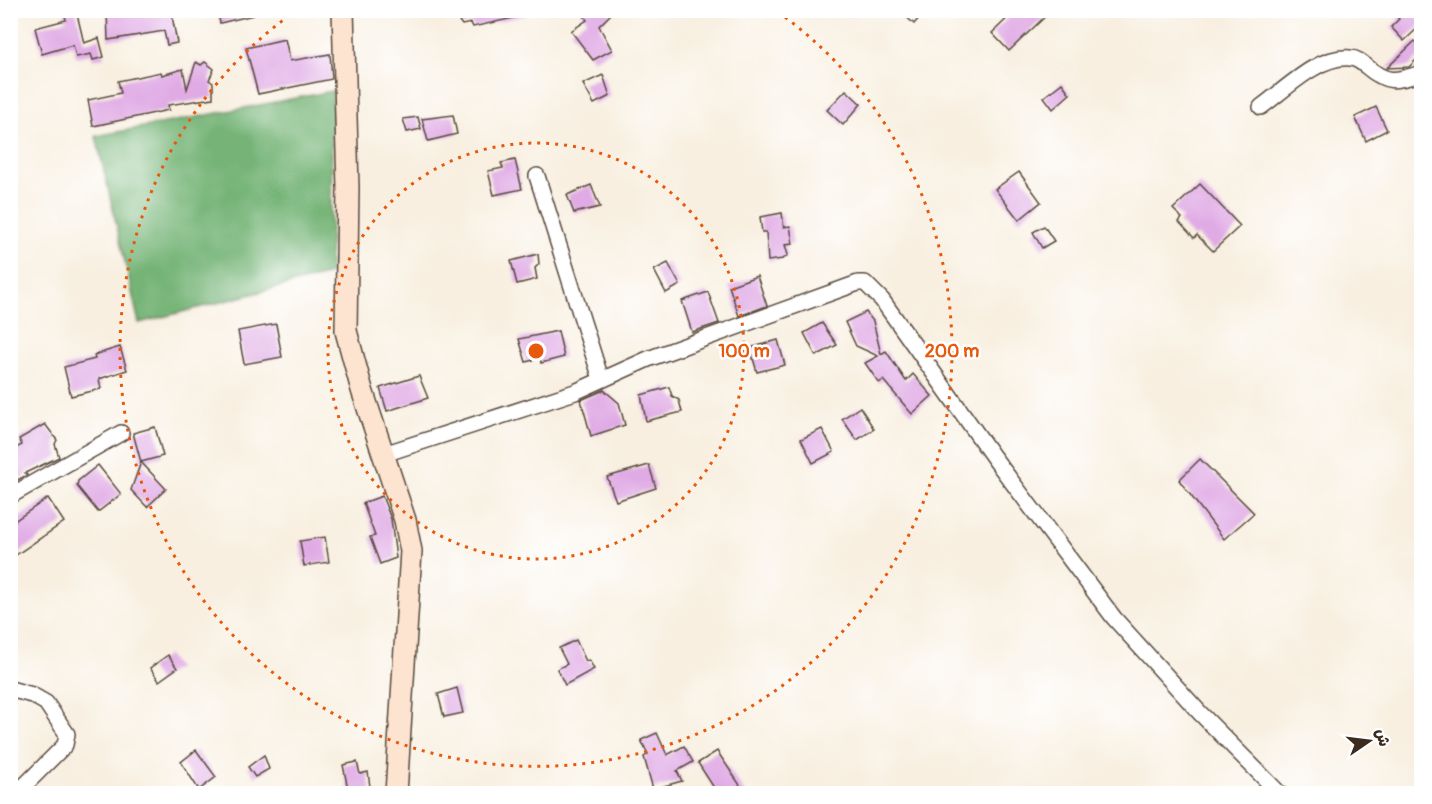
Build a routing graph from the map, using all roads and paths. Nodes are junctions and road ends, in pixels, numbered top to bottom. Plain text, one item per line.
1 (343, 10) edge
2 (1422, 73) edge
3 (1261, 107) dead end
4 (537, 176) dead end
5 (601, 379) junction
6 (121, 433) dead end
7 (384, 454) junction
8 (10, 496) edge
9 (10, 689) edge
10 (16, 794) edge
11 (396, 794) edge
12 (1280, 794) edge

1 - 7 main road
2 - 3 street
4 - 5 street
5 - 7 street
5 - 12 street
6 - 8 street
7 - 11 main road
9 - 10 street

